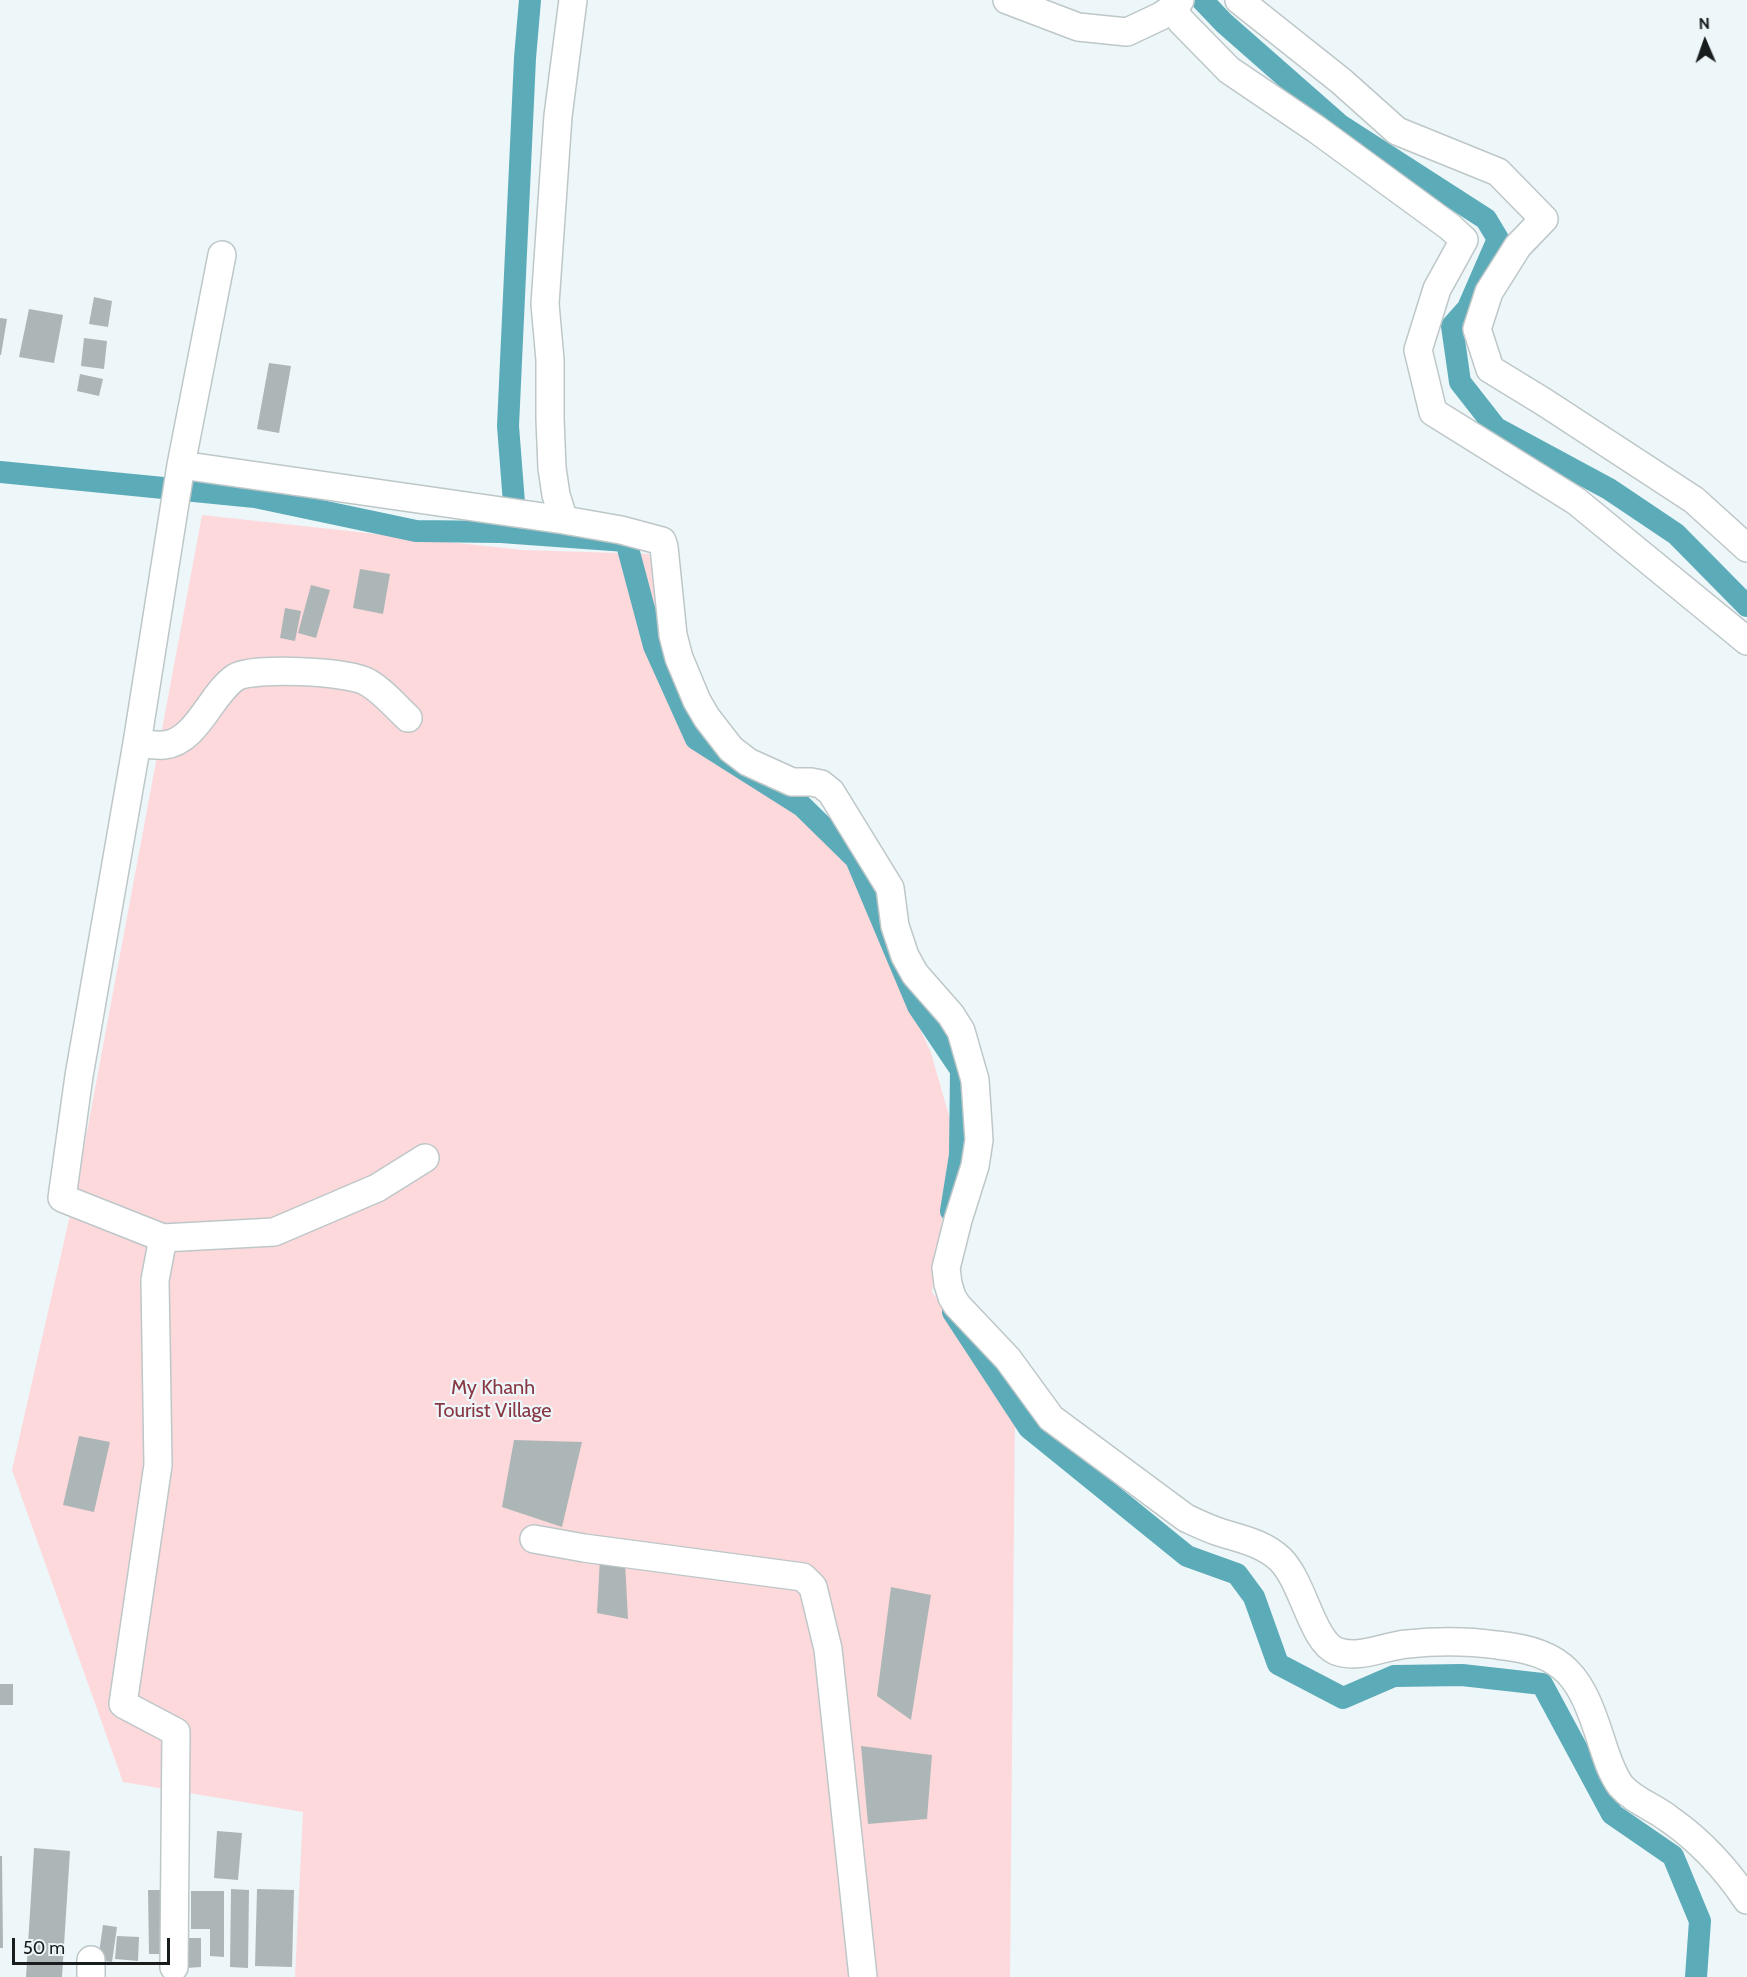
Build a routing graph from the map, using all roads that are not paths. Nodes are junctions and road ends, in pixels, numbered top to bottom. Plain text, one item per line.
1 (573, 0) edge
2 (1007, 0) edge
3 (1239, 0) edge
4 (1176, 5) edge
5 (222, 255) dead end
6 (181, 467) junction
7 (553, 519) junction
8 (1747, 548) edge
9 (1747, 641) edge
10 (408, 718) dead end
11 (136, 743) junction
12 (425, 1158) dead end
13 (164, 1238) junction
14 (534, 1539) dead end
15 (1747, 1900) edge
16 (174, 1967) dead end
17 (863, 1977) edge

1 - 7 street
2 - 4 street
3 - 8 street
4 - 9 street
5 - 6 street
6 - 7 street
6 - 11 street
7 - 15 street
10 - 11 street
11 - 13 street
12 - 13 street
13 - 16 street
14 - 17 street

